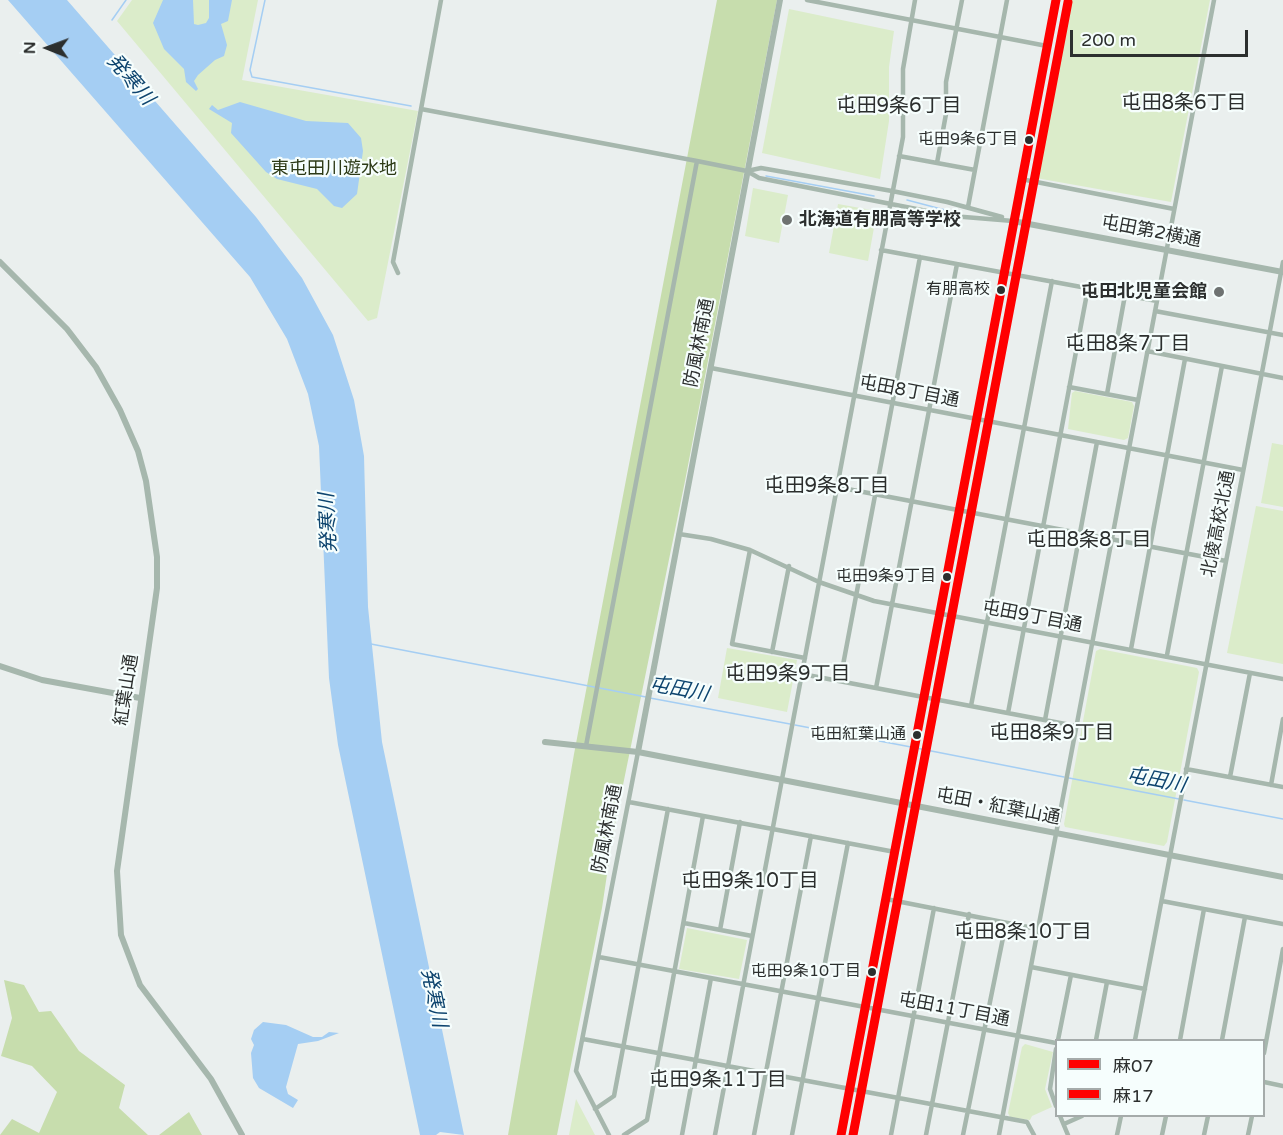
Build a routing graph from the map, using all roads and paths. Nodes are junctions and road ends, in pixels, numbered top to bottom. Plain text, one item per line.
1 (441, 0) edge
2 (780, 0) edge
3 (807, 0) edge
4 (915, 0) edge
5 (962, 0) edge
6 (1007, 0) edge
7 (1056, 0) edge
8 (1214, 0) edge
9 (912, 19) junction
10 (957, 28) junction
11 (1000, 36) junction
12 (1047, 45) junction
13 (421, 109) junction
14 (899, 156) junction
15 (697, 161) junction
16 (938, 163) junction
17 (975, 170) junction
18 (747, 171) junction
19 (1021, 179) junction
20 (892, 191) junction
21 (890, 203) junction
22 (968, 207) junction
23 (1174, 208) junction
24 (1013, 221) junction
25 (881, 250) junction
26 (1166, 250) junction
27 (920, 257) junction
28 (0, 262) edge
29 (1283, 262) edge
30 (957, 264) junction
31 (1282, 272) edge
32 (398, 273) dead end
33 (1004, 273) junction
34 (1052, 281) junction
35 (1088, 288) junction
36 (1125, 295) junction
37 (1157, 301) junction
38 (1155, 311) junction
39 (1270, 332) junction
40 (1283, 335) edge
41 (1147, 351) junction
42 (1185, 359) junction
43 (1222, 366) junction
44 (711, 368) junction
45 (1262, 374) junction
46 (1283, 378) edge
47 (1069, 387) junction
48 (1107, 394) junction
49 (854, 395) junction
50 (1138, 400) junction
51 (893, 403) junction
52 (930, 410) junction
53 (976, 418) junction
54 (1024, 428) junction
55 (1060, 435) junction
56 (1097, 442) junction
57 (1129, 448) junction
58 (1168, 455) junction
59 (1204, 462) junction
60 (1243, 470) junction
61 (837, 487) junction
62 (875, 495) junction
63 (912, 502) junction
64 (958, 510) junction
65 (1007, 519) junction
66 (1043, 527) junction
67 (679, 534) junction
68 (1080, 534) junction
69 (1112, 540) junction
70 (1150, 547) junction
71 (750, 550) junction
72 (1186, 554) junction
73 (1226, 561) junction
74 (789, 566) junction
75 (819, 582) junction
76 (856, 597) junction
77 (893, 605) junction
78 (939, 613) junction
79 (987, 622) junction
80 (1023, 629) junction
81 (1061, 636) junction
82 (1092, 642) junction
83 (1131, 649) junction
84 (772, 652) junction
85 (1167, 655) junction
86 (805, 658) junction
87 (1206, 663) junction
88 (0, 666) edge
89 (1250, 673) junction
90 (802, 674) junction
91 (1283, 680) edge
92 (840, 681) junction
93 (876, 688) junction
94 (924, 697) junction
95 (140, 698) junction
96 (971, 706) junction
97 (1008, 713) junction
98 (1283, 719) edge
99 (1045, 720) junction
100 (1076, 726) junction
101 (545, 742) dead end
102 (586, 746) junction
103 (638, 752) junction
104 (1186, 769) junction
105 (1230, 777) junction
106 (782, 781) junction
107 (1271, 785) junction
108 (1283, 787) edge
109 (629, 802) junction
110 (904, 804) junction
111 (668, 809) junction
112 (704, 816) junction
113 (740, 822) junction
114 (773, 828) junction
115 (1056, 833) junction
116 (811, 836) junction
117 (848, 843) junction
118 (895, 852) junction
119 (1170, 855) junction
120 (1283, 877) edge
121 (886, 899) junction
122 (1162, 901) junction
123 (934, 908) junction
124 (1204, 909) junction
125 (969, 914) junction
126 (1245, 916) junction
127 (684, 923) junction
128 (1006, 923) junction
129 (1283, 924) edge
130 (1038, 929) junction
131 (720, 930) junction
132 (752, 936) junction
133 (1283, 949) edge
134 (599, 957) junction
135 (639, 965) junction
136 (1031, 967) junction
137 (675, 971) junction
138 (1071, 975) junction
139 (711, 978) junction
140 (1107, 982) junction
141 (743, 984) junction
142 (1145, 989) junction
143 (781, 991) junction
144 (818, 998) junction
145 (866, 1007) junction
146 (914, 1016) junction
147 (949, 1023) junction
148 (984, 1030) junction
149 (1018, 1036) junction
150 (583, 1039) junction
151 (1058, 1039) edge
152 (1096, 1039) edge
153 (1135, 1039) edge
154 (1180, 1039) edge
155 (1222, 1039) edge
156 (1055, 1042) edge
157 (1265, 1043) edge
158 (623, 1047) junction
159 (659, 1053) junction
160 (1055, 1056) edge
161 (696, 1060) junction
162 (728, 1066) junction
163 (766, 1074) junction
164 (803, 1081) junction
165 (1265, 1082) edge
166 (1283, 1086) edge
167 (849, 1089) junction
168 (898, 1099) junction
169 (1055, 1103) edge
170 (932, 1105) junction
171 (595, 1109) junction
172 (968, 1112) junction
173 (1060, 1117) edge
174 (1080, 1117) edge
175 (1121, 1117) edge
176 (1166, 1117) edge
177 (1208, 1117) edge
178 (1252, 1117) edge
179 (1002, 1118) junction
180 (1064, 1124) junction
181 (242, 1135) edge
182 (609, 1135) edge
183 (624, 1135) edge
184 (682, 1135) edge
185 (715, 1135) edge
186 (754, 1135) edge
187 (792, 1135) edge
188 (841, 1135) edge
189 (891, 1135) edge
190 (926, 1135) edge
191 (963, 1135) edge
192 (999, 1135) edge
193 (1034, 1135) edge
194 (1068, 1135) edge
195 (1117, 1135) edge
196 (1162, 1135) edge
197 (1204, 1135) edge
198 (1248, 1135) edge

1 - 13 street
2 - 18 street, 防風林南通
3 - 9 street
4 - 9 street
5 - 10 street
6 - 11 street
7 - 12 street
8 - 23 street
9 - 10 street
9 - 14 street
10 - 11 street
10 - 16 street
11 - 12 street
11 - 17 street
12 - 19 street
13 - 15 street
13 - 32 street
14 - 16 street
14 - 20 street
15 - 18 street
15 - 102 street
16 - 17 street
17 - 22 street
18 - 20 street
18 - 21 street
18 - 44 street, 防風林南通
19 - 23 street
19 - 24 street
20 - 21 street
20 - 22 street
21 - 24 street
21 - 25 street
22 - 24 street
23 - 26 street
24 - 26 street, 屯田第2横通
24 - 33 street
25 - 27 street
25 - 49 street
26 - 31 street, 屯田第2横通
26 - 37 street
27 - 30 street
27 - 51 street
28 - 95 street, 紅葉山通
29 - 31 street, 北陵高校北通
30 - 33 street
30 - 52 street
31 - 39 street, 北陵高校北通
33 - 34 street
33 - 53 street
34 - 35 street
34 - 54 street
35 - 36 street
35 - 47 street
36 - 37 street
36 - 48 street
37 - 38 street
38 - 39 street
38 - 41 street
39 - 40 street
39 - 45 street, 北陵高校北通
41 - 42 street
41 - 50 street
42 - 43 street
42 - 58 street
43 - 45 street
43 - 59 street
44 - 49 street, 屯田8丁目通
44 - 67 street, 防風林南通
45 - 46 street
45 - 60 street, 北陵高校北通
47 - 48 street
47 - 55 street
48 - 50 street
49 - 51 street, 屯田8丁目通
49 - 61 street
50 - 57 street
51 - 52 street, 屯田8丁目通
51 - 62 street
52 - 53 street, 屯田8丁目通
52 - 63 street
53 - 54 street, 屯田8丁目通
53 - 64 street
54 - 55 street, 屯田8丁目通
54 - 65 street
55 - 56 street, 屯田8丁目通
55 - 66 street
56 - 57 street, 屯田8丁目通
56 - 68 street
57 - 58 street, 屯田8丁目通
57 - 69 street
58 - 59 street, 屯田8丁目通
58 - 70 street
59 - 60 street, 屯田8丁目通
59 - 72 street
60 - 73 street, 北陵高校北通
61 - 62 street
61 - 75 street
62 - 63 street
62 - 76 street
63 - 64 street
63 - 77 street
64 - 65 street
64 - 78 street
65 - 66 street
65 - 79 street
66 - 68 street
66 - 80 street
67 - 71 street, 屯田9丁目通
67 - 103 street, 防風林南通
68 - 69 street
68 - 81 street
69 - 70 street
69 - 82 street
70 - 72 street
70 - 83 street
71 - 74 street, 屯田9丁目通
71 - 84 street
72 - 73 street
72 - 85 street
73 - 87 street, 北陵高校北通
74 - 75 street, 屯田9丁目通
74 - 84 street
75 - 76 street, 屯田9丁目通
75 - 86 street
76 - 77 street, 屯田9丁目通
76 - 92 street
77 - 78 street, 屯田9丁目通
77 - 93 street
78 - 79 street, 屯田9丁目通
78 - 94 street
79 - 80 street, 屯田9丁目通
79 - 96 street
80 - 81 street, 屯田9丁目通
80 - 97 street
81 - 82 street, 屯田9丁目通
81 - 99 street
82 - 83 street, 屯田9丁目通
82 - 100 street
83 - 85 street, 屯田9丁目通
84 - 86 street
85 - 87 street, 屯田9丁目通
86 - 90 street
87 - 89 street, 屯田9丁目通
87 - 104 street, 北陵高校北通
88 - 95 street
89 - 91 street, 屯田9丁目通
89 - 105 street
90 - 92 street
90 - 106 street
92 - 93 street
93 - 94 street
94 - 96 street
94 - 110 street
95 - 181 street, 紅葉山通
96 - 97 street
97 - 99 street
98 - 107 street
99 - 100 street
100 - 115 street
101 - 102 street, 屯田・紅葉山通
102 - 103 street, 屯田・紅葉山通
103 - 106 street, 屯田・紅葉山通
103 - 109 street, 防風林南通
104 - 105 street
104 - 119 street, 北陵高校北通
105 - 107 street
106 - 110 street, 屯田・紅葉山通
106 - 114 street
107 - 108 street
109 - 111 street
109 - 134 street, 防風林南通
110 - 115 street, 屯田・紅葉山通
110 - 118 street
111 - 112 street
111 - 135 street
112 - 113 street
112 - 127 street
113 - 114 street
113 - 131 street
114 - 116 street
114 - 132 street
115 - 119 street, 屯田・紅葉山通
115 - 130 street
116 - 117 street
116 - 143 street
117 - 118 street
117 - 144 street
118 - 121 street
119 - 120 street, 屯田・紅葉山通
119 - 122 street
121 - 123 street
121 - 145 street
122 - 124 street
122 - 142 street
123 - 125 street
123 - 146 street
124 - 126 street
124 - 154 street
125 - 128 street
125 - 147 street
126 - 129 street
126 - 155 street
127 - 131 street
127 - 137 street
128 - 130 street
128 - 148 street
130 - 136 street
131 - 132 street
132 - 141 street
133 - 157 street
134 - 135 street, 屯田11丁目通
134 - 150 street, 防風林南通
135 - 137 street, 屯田11丁目通
135 - 158 street
136 - 138 street
136 - 149 street
137 - 139 street, 屯田11丁目通
137 - 159 street
138 - 140 street
138 - 151 street
139 - 141 street, 屯田11丁目通
139 - 161 street
140 - 142 street
140 - 152 street
141 - 143 street, 屯田11丁目通
141 - 162 street
142 - 153 street
143 - 144 street, 屯田11丁目通
143 - 163 street
144 - 145 street, 屯田11丁目通
144 - 164 street
145 - 146 street, 屯田11丁目通
145 - 167 street
146 - 147 street, 屯田11丁目通
146 - 168 street
147 - 148 street, 屯田11丁目通
147 - 170 street
148 - 149 street, 屯田11丁目通
148 - 172 street
149 - 156 street, 屯田11丁目通
149 - 179 street
150 - 158 street
150 - 171 street, 防風林南通
158 - 159 street
158 - 171 street
159 - 161 street
159 - 183 street
160 - 169 street
161 - 162 street
161 - 184 street
162 - 163 street
162 - 185 street
163 - 164 street
163 - 186 street
164 - 167 street
164 - 187 street
165 - 166 street
167 - 168 street
167 - 188 street
168 - 170 street
168 - 189 street
170 - 172 street
170 - 190 street
171 - 182 street, 防風林南通
172 - 179 street
172 - 191 street
173 - 180 street
174 - 180 street
175 - 195 street
176 - 196 street
177 - 197 street
178 - 198 street
179 - 192 street
179 - 193 street
180 - 194 street

